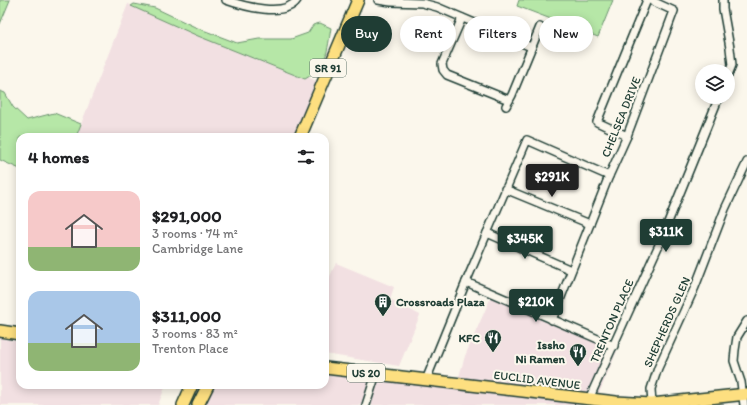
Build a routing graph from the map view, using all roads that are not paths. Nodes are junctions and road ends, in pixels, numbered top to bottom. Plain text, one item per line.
1 (226, 0) edge
2 (297, 0) edge
3 (358, 0) edge
4 (378, 0) edge
5 (647, 0) edge
6 (650, 0) edge
7 (723, 0) edge
8 (462, 18) junction
9 (539, 30) edge
10 (532, 47) junction
11 (732, 64) edge
12 (717, 104) edge
13 (302, 133) edge
14 (627, 136) junction
15 (747, 162) edge
16 (609, 176) junction
17 (506, 189) junction
18 (590, 224) junction
19 (487, 233) junction
20 (571, 270) junction
21 (466, 282) junction
22 (552, 320) junction
23 (747, 321) edge
24 (0, 331) edge
25 (16, 333) edge
26 (614, 346) junction
27 (329, 368) edge
28 (376, 374) junction
29 (426, 380) junction
30 (190, 389) edge
31 (206, 389) edge
32 (745, 398) edge
33 (589, 399) junction
34 (652, 404) junction
35 (183, 405) edge
36 (198, 405) edge
37 (366, 405) edge

1 - 2 street
3 - 13 main road, SR 91
4 - 8 street
5 - 14 street
6 - 14 street, CHELSEA DRIVE
7 - 11 street
8 - 10 street
8 - 10 street
9 - 10 street
12 - 26 street, TRENTON PLACE
14 - 16 street, CHELSEA DRIVE
15 - 34 street, SHEPHERDS GLEN
16 - 17 street
16 - 18 street, CHELSEA DRIVE
17 - 18 street
17 - 19 street
18 - 20 street, CHELSEA DRIVE
19 - 20 street
19 - 21 street
20 - 22 street, CHELSEA DRIVE
21 - 22 street
21 - 29 street
22 - 26 street
23 - 32 street
24 - 25 main road
26 - 33 street, TRENTON PLACE
27 - 28 main road, EUCLID AVENUE / US 20
28 - 29 main road, EUCLID AVENUE / US 20
28 - 37 street
29 - 33 main road, EUCLID AVENUE / US 20
30 - 35 main road
31 - 36 main road
32 - 34 main road, EUCLID AVENUE / US 20
33 - 34 main road, EUCLID AVENUE / US 20

